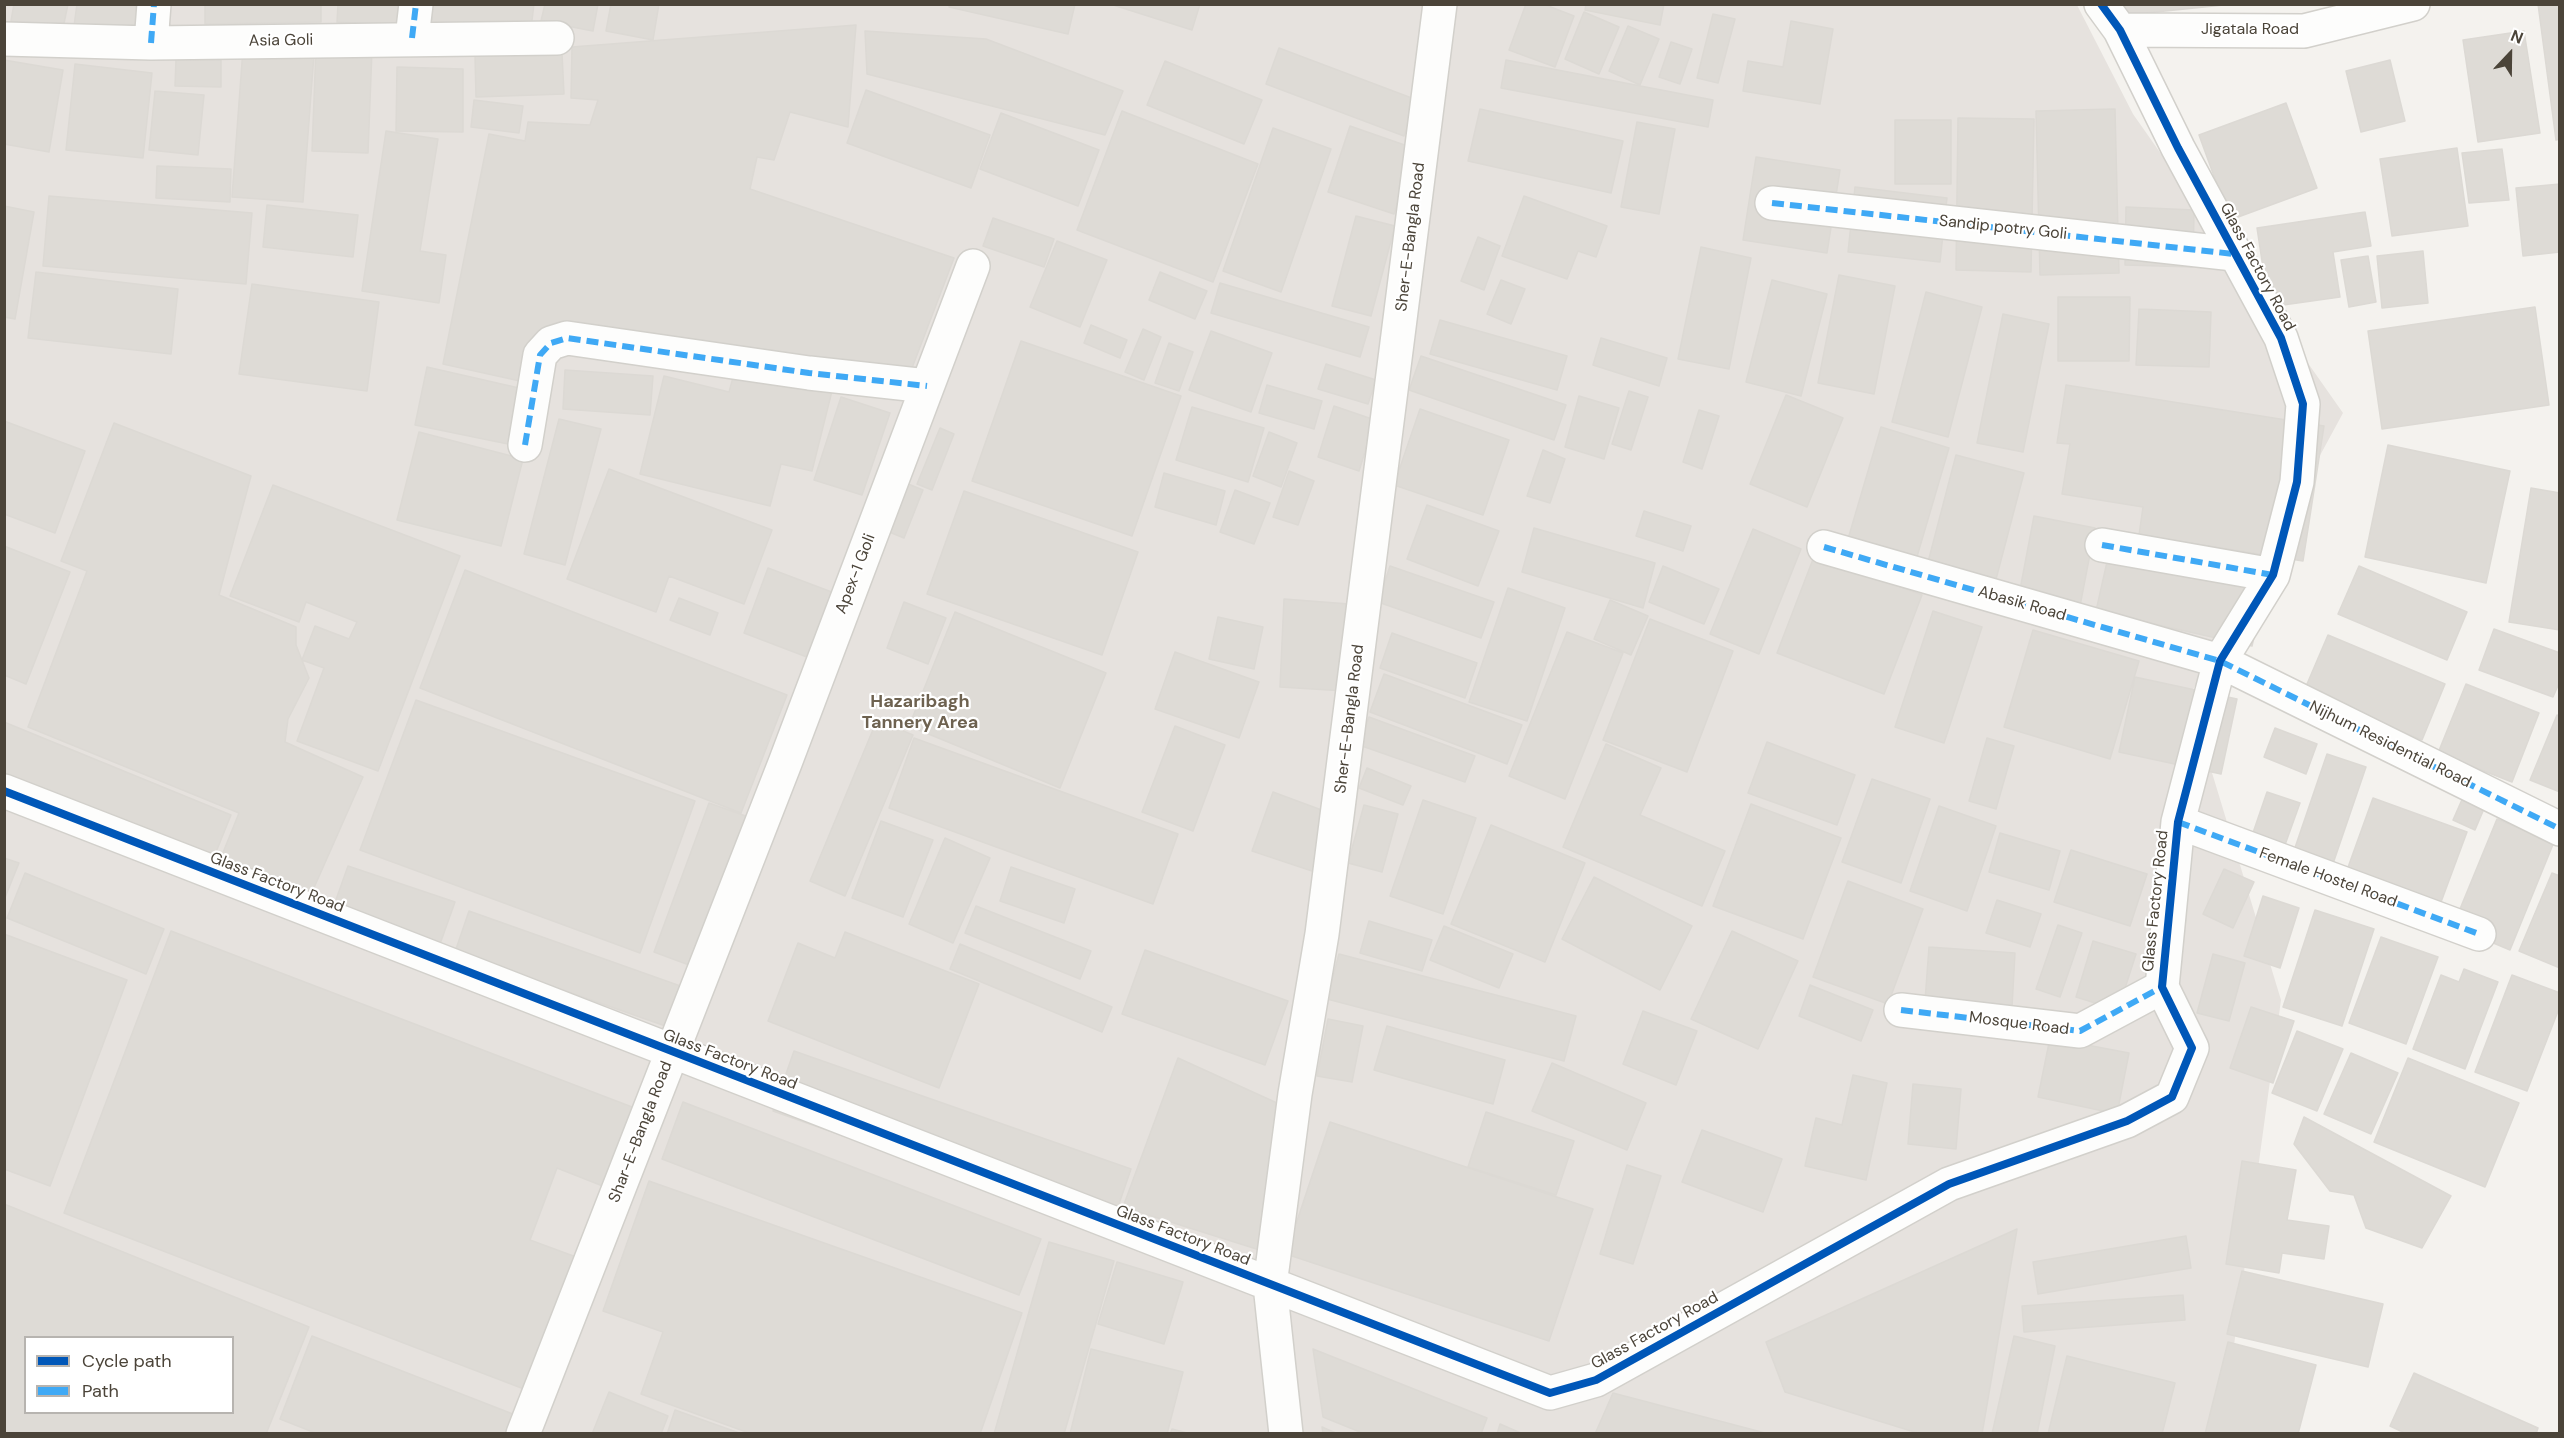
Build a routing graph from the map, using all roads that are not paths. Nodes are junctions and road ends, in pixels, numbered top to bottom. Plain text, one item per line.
1 (154, 4) edge
2 (416, 4) edge
3 (1440, 4) edge
4 (2413, 4) edge
5 (2110, 17) edge
6 (412, 38) junction
7 (557, 38) dead end
8 (4, 39) edge
9 (151, 43) junction
10 (1772, 203) dead end
11 (2234, 254) junction
12 (973, 266) dead end
13 (927, 386) junction
14 (525, 445) dead end
15 (2102, 545) dead end
16 (1824, 547) dead end
17 (2273, 575) junction
18 (2220, 661) junction
19 (785, 763) joint
20 (4, 791) edge
21 (2178, 822) junction
22 (2559, 829) edge
23 (2478, 934) dead end
24 (2162, 987) junction
25 (1901, 1010) dead end
26 (672, 1052) junction
27 (1270, 1285) junction
28 (523, 1434) edge
29 (1286, 1434) edge

1 - 9 street
2 - 6 street
3 - 27 street, Sher-E-Bangla Road
4 - 5 street, Jigatala Road
5 - 11 street, Glass Factory Road
6 - 7 street, Asia Goli
6 - 9 street, Asia Goli
8 - 9 street, Asia Goli
10 - 11 street, Sandip potry Goli
11 - 17 street, Glass Factory Road
12 - 13 street, Apex-1 Goli
13 - 14 street
13 - 19 street, Apex-1 Goli
15 - 17 street
16 - 18 street, Abasik Road
17 - 18 street, Glass Factory Road
18 - 21 street, Glass Factory Road
18 - 22 street, Nijhum Residential Road
19 - 26 street, Shar-E-Bangla Road
20 - 26 street, Glass Factory Road
21 - 23 street, Female Hostel Road
21 - 24 street, Glass Factory Road
24 - 25 street, Mosque Road
24 - 27 street, Glass Factory Road
26 - 27 street, Glass Factory Road
26 - 28 street, Shar-E-Bangla Road
27 - 29 street, Sher-E-Bangla Road

